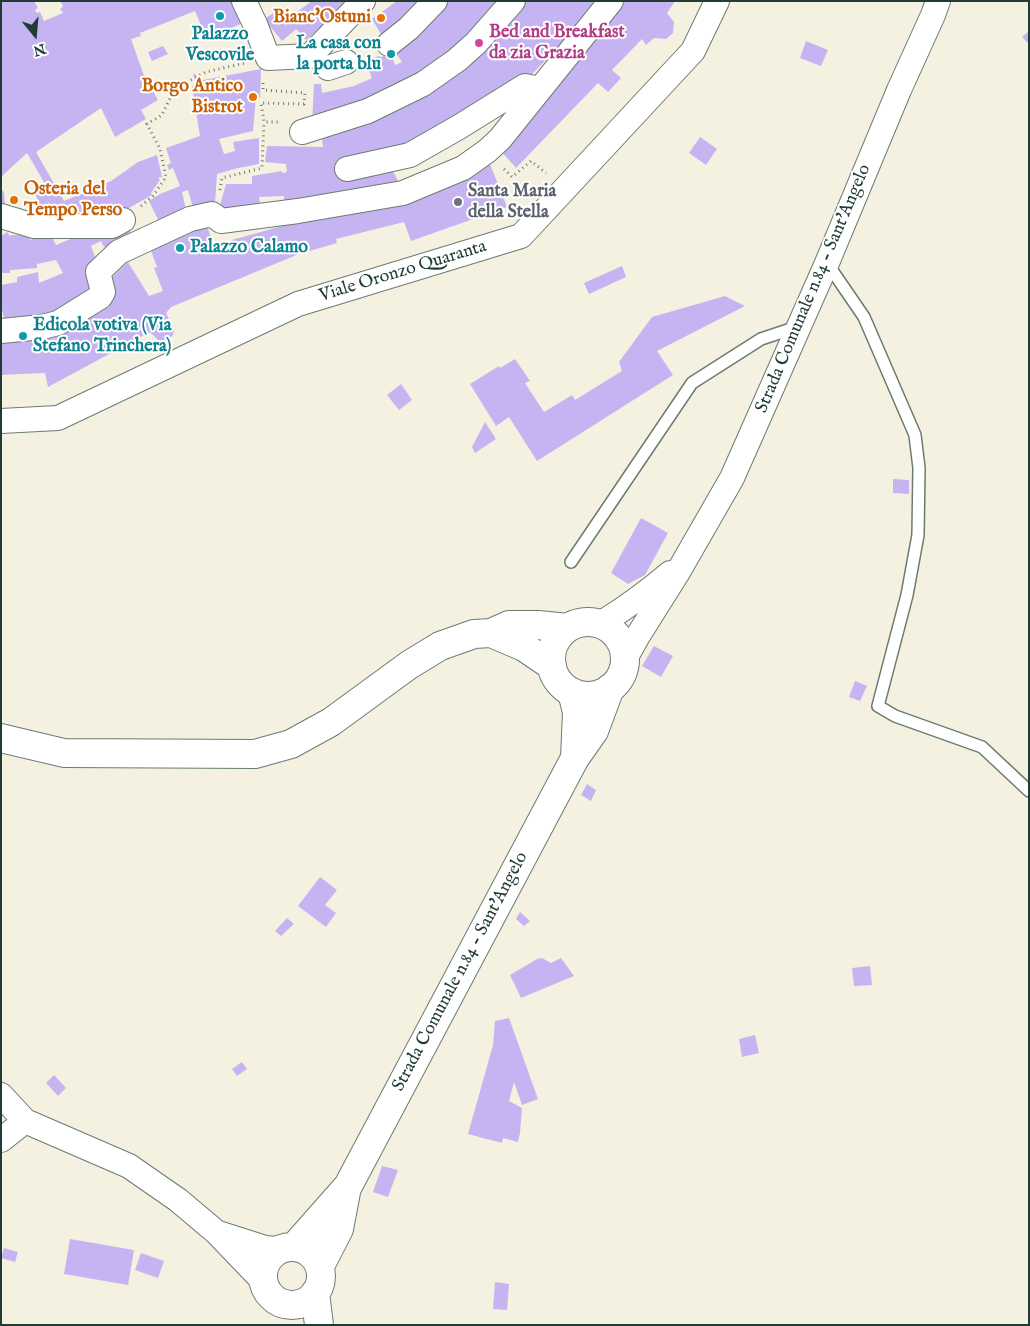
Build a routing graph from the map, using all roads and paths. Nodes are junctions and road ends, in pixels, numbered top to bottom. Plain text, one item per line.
1 (244, 1) edge
2 (363, 1) edge
3 (435, 1) edge
4 (513, 1) edge
5 (611, 1) edge
6 (717, 1) edge
7 (939, 6) edge
8 (389, 44) dead end
9 (266, 69) junction
10 (540, 89) junction
11 (264, 122) junction
12 (302, 132) joint
13 (347, 169) dead end
14 (512, 177) dead end
15 (566, 188) junction
16 (212, 214) junction
17 (1, 216) edge
18 (123, 220) joint
19 (827, 263) junction
20 (799, 326) junction
21 (2, 329) edge
22 (1, 421) edge
23 (686, 558) junction
24 (571, 562) dead end
25 (600, 624) junction
26 (568, 628) junction
27 (491, 633) junction
28 (625, 659) junction
29 (552, 666) junction
30 (610, 688) junction
31 (572, 692) junction
32 (1, 738) edge
33 (575, 758) junction
34 (1029, 791) edge
35 (1, 1095) edge
36 (25, 1121) junction
37 (1, 1140) edge
38 (348, 1186) junction
39 (216, 1232) junction
40 (287, 1247) junction
41 (320, 1266) junction
42 (270, 1290) junction
43 (315, 1293) junction
44 (290, 1325) edge
45 (319, 1325) edge

1 - 9 street
2 - 9 street
3 - 8 street
4 - 12 street
5 - 10 street
6 - 15 street, Viale Oronzo Quaranta
7 - 19 street, Strada Comunale n.84 - Sant'Angelo
9 - 11 path
9 - 18 path
10 - 13 street
10 - 16 street
11 - 12 path
11 - 16 path
14 - 15 path
15 - 22 street, Viale Oronzo Quaranta
16 - 21 street
17 - 18 street
19 - 20 street, Strada Comunale n.84 - Sant'Angelo
19 - 34 lane
20 - 23 street, Strada Comunale n.84 - Sant'Angelo
20 - 24 lane
23 - 25 street, Strada Comunale n.84 - Sant'Angelo
23 - 28 street, Strada Comunale n.84 - Sant'Angelo
25 - 26 street
25 - 28 street
26 - 27 street
26 - 29 street
27 - 29 street
27 - 32 street
28 - 30 street
29 - 31 street
30 - 31 street
30 - 33 street, Strada Comunale n.84 - Sant'Angelo
31 - 33 street, Strada Comunale n.84 - Sant'Angelo
33 - 38 street, Strada Comunale n.84 - Sant'Angelo
35 - 36 street
36 - 37 street
36 - 39 street
38 - 40 street, Strada Comunale n.84 - Sant'Angelo
38 - 41 street, Strada Comunale n.84 - Sant'Angelo
39 - 40 street
39 - 42 street
40 - 41 street
40 - 42 street
41 - 43 street
42 - 43 street
42 - 44 street
43 - 45 street

